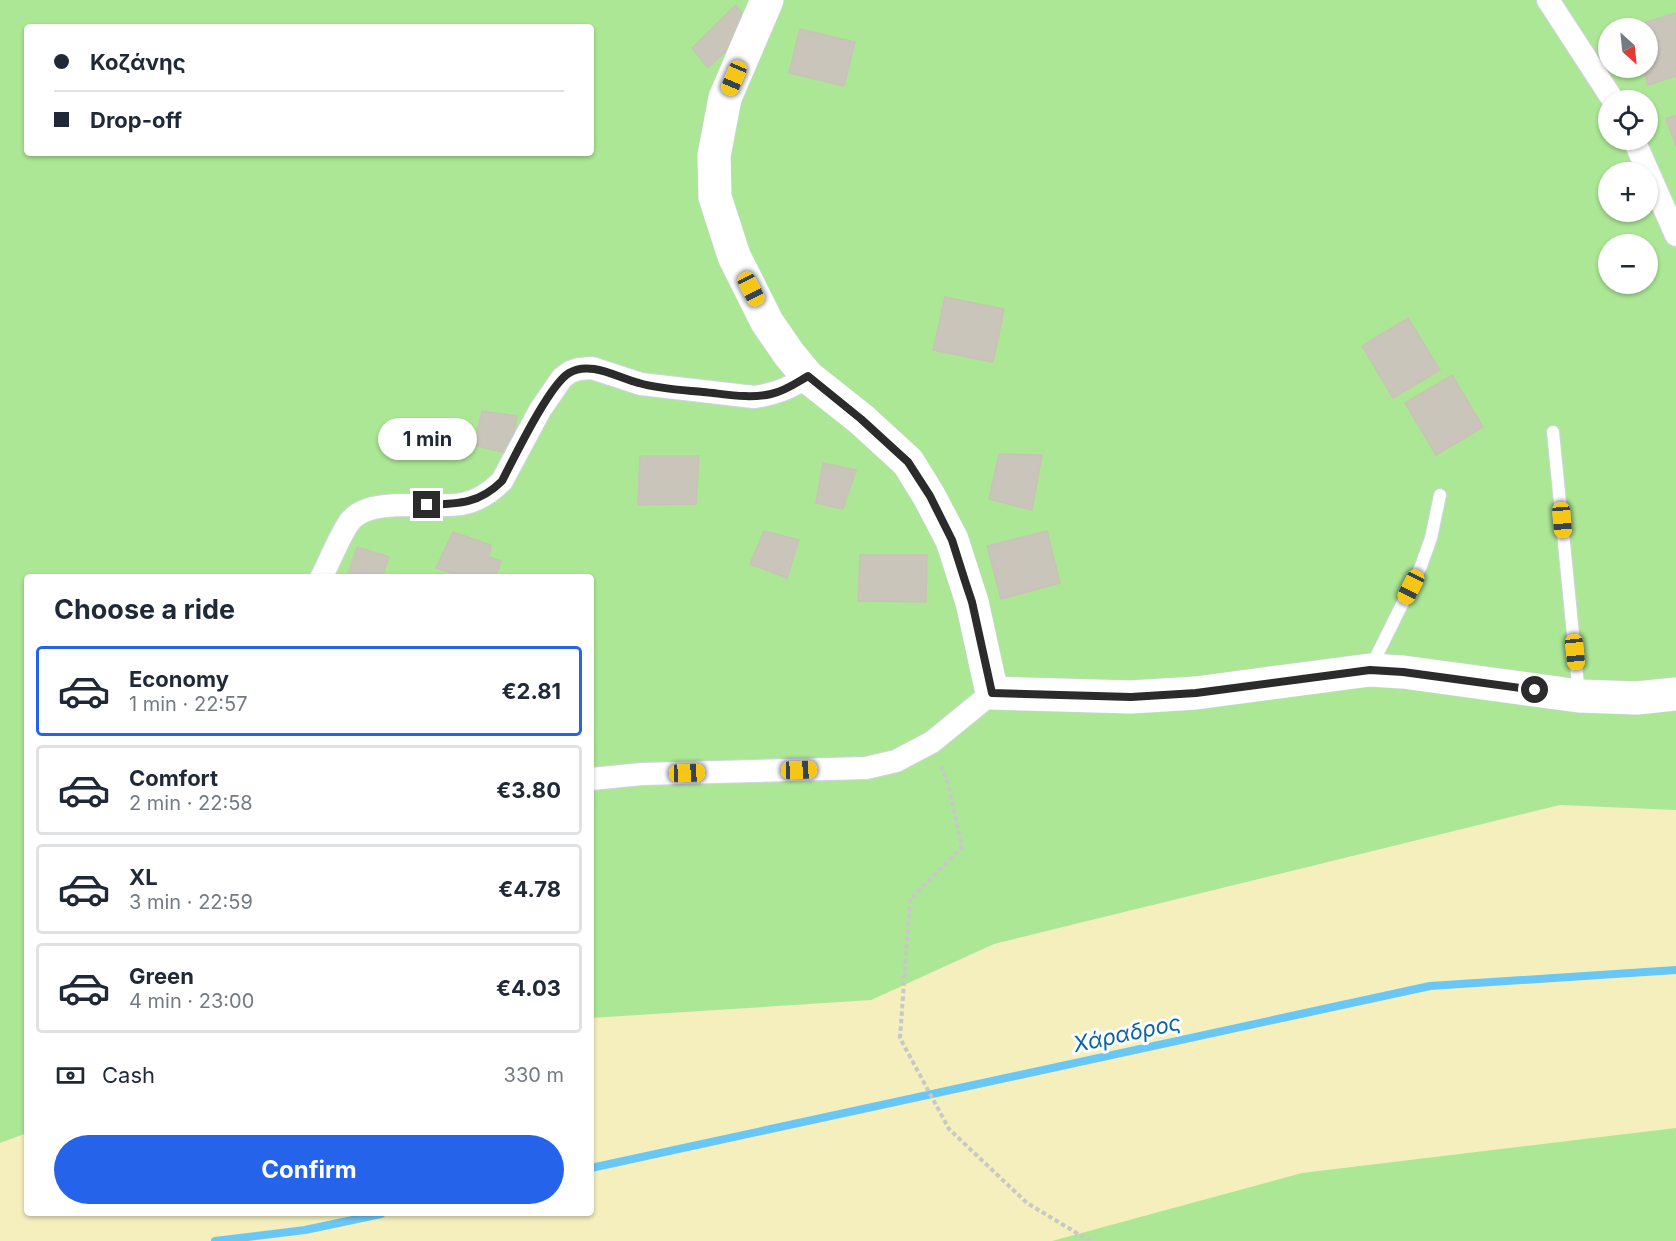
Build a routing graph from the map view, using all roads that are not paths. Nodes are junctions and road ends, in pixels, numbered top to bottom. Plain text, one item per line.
1 (767, 0) edge
2 (1548, 0) edge
3 (1606, 90) edge
4 (1638, 150) edge
5 (1676, 235) edge
6 (808, 376) junction
7 (1553, 432) dead end
8 (1440, 495) dead end
9 (323, 574) edge
10 (1370, 670) junction
11 (992, 693) junction
12 (1676, 694) edge
13 (1579, 696) junction
14 (594, 779) edge

1 - 6 street
2 - 3 street
4 - 5 street
6 - 9 street
6 - 11 street
7 - 13 lane
8 - 10 lane
10 - 11 street
10 - 13 street
11 - 14 street
12 - 13 street

